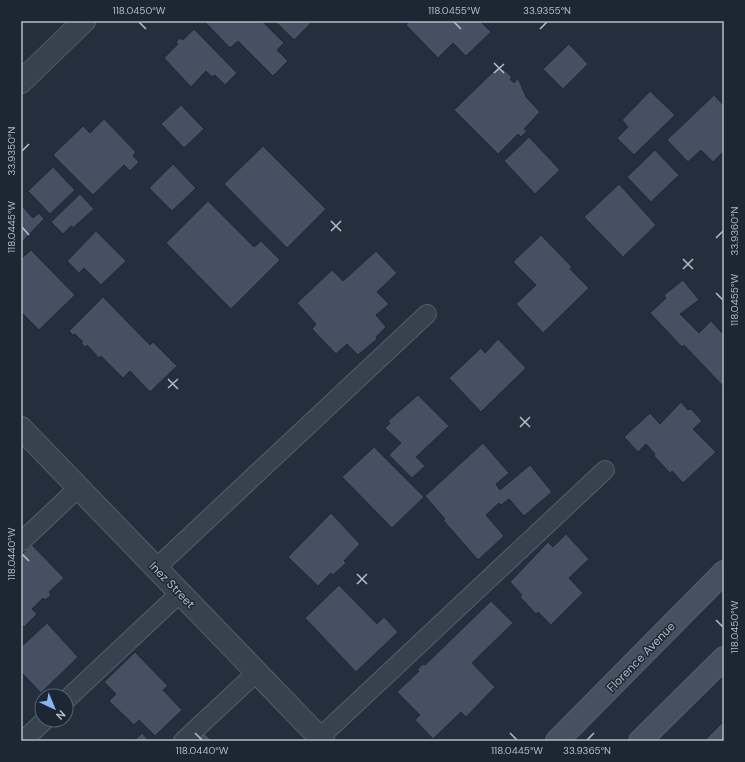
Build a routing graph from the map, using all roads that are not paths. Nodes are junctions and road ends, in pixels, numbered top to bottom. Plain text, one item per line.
1 (84, 21) edge
2 (21, 82) edge
3 (427, 314) dead end
4 (21, 428) edge
5 (605, 470) dead end
6 (78, 488) junction
7 (21, 542) edge
8 (156, 568) junction
9 (724, 572) edge
10 (180, 593) junction
11 (724, 658) edge
12 (256, 672) junction
13 (74, 692) edge
14 (37, 728) edge
15 (320, 740) edge
16 (23, 741) edge
17 (183, 741) edge
18 (557, 741) edge
19 (640, 741) edge

1 - 2 street
3 - 8 lane
4 - 6 street, Inez Street
5 - 15 lane
6 - 7 lane
6 - 8 street, Inez Street
8 - 10 street, Inez Street
9 - 18 main road, Florence Avenue
10 - 12 street, Inez Street
10 - 13 lane
11 - 19 main road
12 - 15 street, Inez Street
12 - 17 lane
14 - 16 lane

